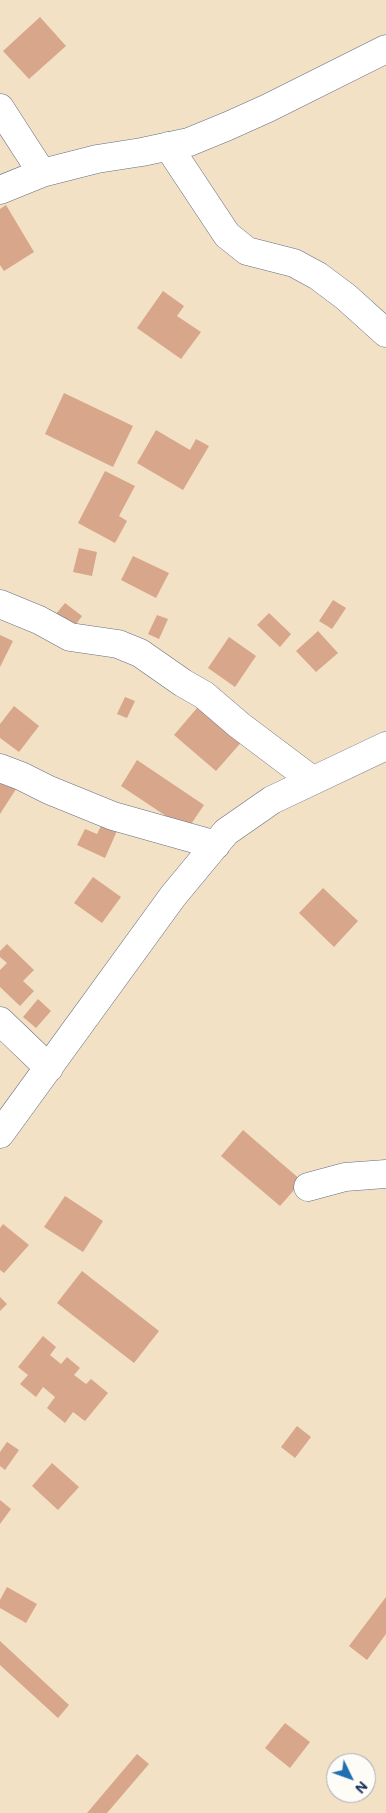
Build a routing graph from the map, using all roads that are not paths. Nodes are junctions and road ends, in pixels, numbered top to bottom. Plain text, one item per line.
1 (386, 49) edge
2 (0, 108) edge
3 (168, 146) junction
4 (42, 173) junction
5 (0, 190) edge
6 (386, 333) edge
7 (0, 604) edge
8 (386, 746) edge
9 (0, 768) edge
10 (312, 780) junction
11 (216, 845) junction
12 (0, 1020) edge
13 (49, 1068) junction
14 (0, 1134) edge
15 (386, 1174) edge
16 (308, 1187) dead end

1 - 3 street
2 - 4 street
3 - 4 street
3 - 6 street
4 - 5 street
7 - 10 street
8 - 10 street
9 - 11 street
10 - 11 street
11 - 13 street
12 - 13 street
13 - 14 street
15 - 16 street

